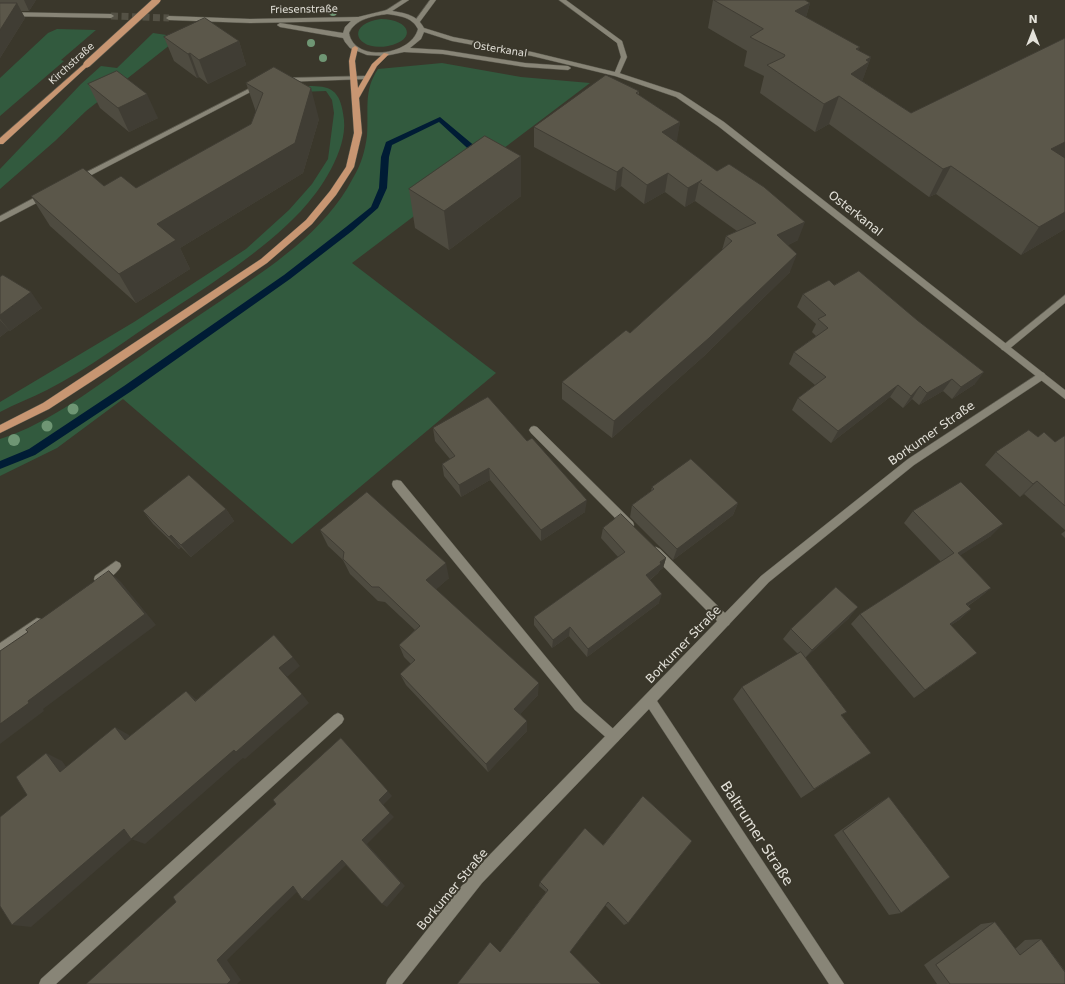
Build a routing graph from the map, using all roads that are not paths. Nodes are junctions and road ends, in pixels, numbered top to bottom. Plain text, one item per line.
1 (157, 0) edge
2 (406, 0) edge
3 (432, 0) edge
4 (562, 0) edge
5 (387, 12) junction
6 (0, 14) edge
7 (111, 16) tunnel mouth
8 (169, 18) tunnel mouth
9 (358, 19) junction
10 (250, 21) junction
11 (417, 22) junction
12 (421, 29) junction
13 (346, 36) junction
14 (355, 48) junction
15 (405, 50) junction
16 (386, 54) junction
17 (592, 69) junction
18 (617, 74) junction
19 (354, 78) junction
20 (365, 78) junction
21 (356, 98) junction
22 (0, 142) edge
23 (68, 183) edge
24 (54, 190) edge
25 (0, 219) edge
26 (1065, 298) edge
27 (1005, 348) junction
28 (1040, 376) junction
29 (1065, 395) edge
30 (0, 429) edge
31 (534, 430) dead end
32 (397, 484) dead end
33 (637, 533) edge
34 (648, 544) edge
35 (116, 566) dead end
36 (90, 585) edge
37 (45, 617) edge
38 (725, 621) junction
39 (0, 650) edge
40 (650, 700) junction
41 (338, 719) dead end
42 (614, 737) junction
43 (46, 984) edge
44 (393, 984) edge
45 (837, 984) edge

1 - 22 main road, Kirchstraße, bridge
2 - 5 main road
3 - 11 main road
4 - 18 main road
5 - 9 main road
5 - 11 main road
6 - 7 main road
8 - 10 main road, Friesenstraße
9 - 10 main road, Friesenstraße
9 - 13 main road
10 - 13 main road, Friesenstraße
11 - 12 main road
12 - 15 main road
12 - 17 main road, Osterkanal
13 - 14 main road
14 - 16 main road
14 - 19 main road
15 - 16 main road
15 - 17 main road, Osterkanal
16 - 20 main road
17 - 18 main road, Osterkanal
18 - 27 main road, Osterkanal
19 - 20 main road
19 - 21 main road
19 - 23 main road
20 - 21 main road
21 - 30 main road
24 - 25 main road
26 - 27 main road
27 - 28 main road, Osterkanal
28 - 29 main road, Osterkanal
28 - 38 main road, Borkumer Straße
31 - 33 main road
32 - 42 main road
34 - 38 main road
35 - 36 main road
37 - 39 main road
38 - 40 main road, Borkumer Straße
40 - 42 main road, Borkumer Straße
40 - 45 main road, Baltrumer Straße
41 - 43 main road
42 - 44 main road, Borkumer Straße

